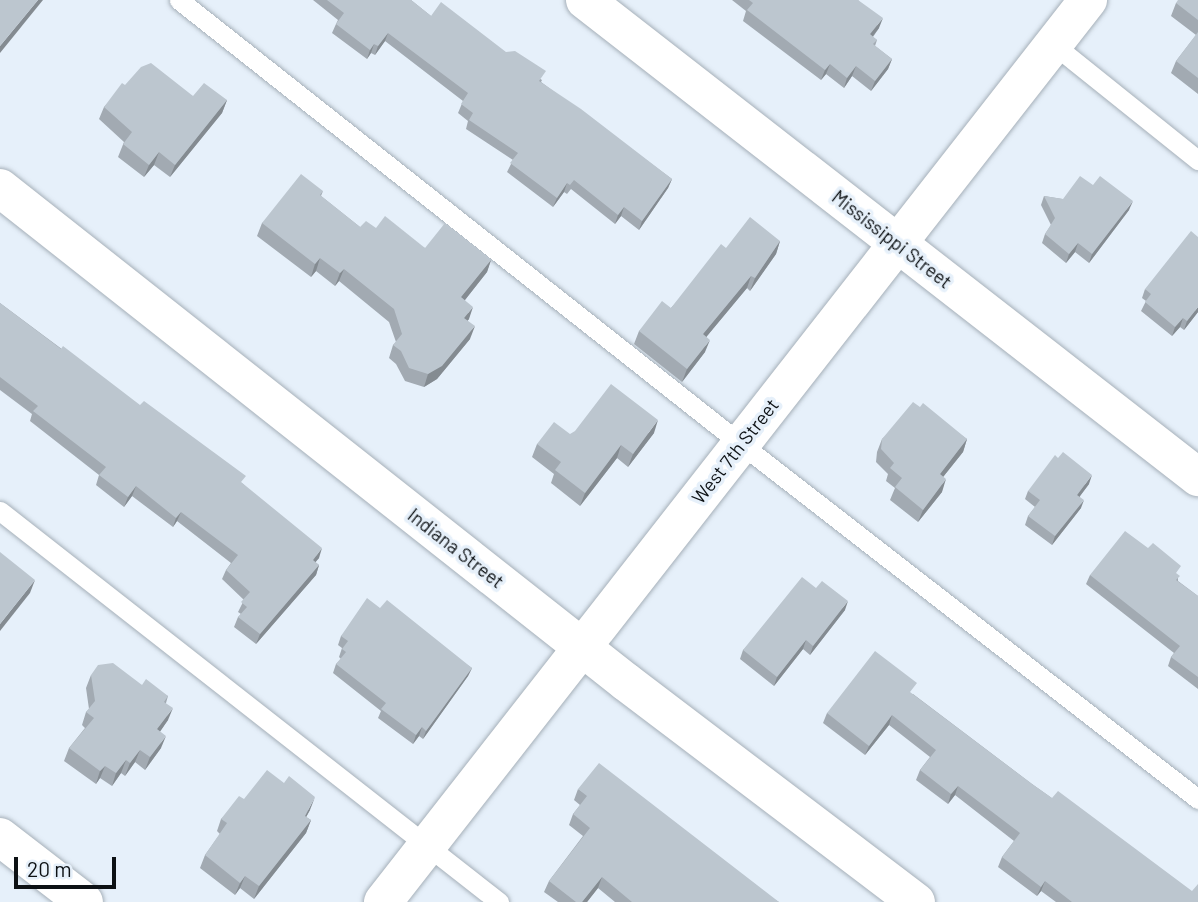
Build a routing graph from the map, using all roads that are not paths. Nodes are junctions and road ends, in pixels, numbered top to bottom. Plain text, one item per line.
1 (179, 0) edge
2 (585, 0) edge
3 (1088, 0) edge
4 (1053, 44) junction
5 (1198, 160) edge
6 (0, 188) edge
7 (898, 244) junction
8 (741, 444) junction
9 (1198, 477) edge
10 (0, 511) edge
11 (582, 647) junction
12 (1198, 799) edge
13 (0, 837) edge
14 (426, 847) junction
15 (84, 902) edge
16 (383, 902) edge
17 (499, 902) edge
18 (916, 902) edge

1 - 8 lane
2 - 7 street, Mississippi Street
3 - 4 street, West 7th Street
4 - 5 lane
4 - 7 street, West 7th Street
6 - 11 street, Indiana Street
7 - 8 street, West 7th Street
7 - 9 street, Mississippi Street
8 - 11 street, West 7th Street
8 - 12 lane
10 - 14 lane
11 - 14 street, West 7th Street
11 - 18 street, Indiana Street
13 - 15 street
14 - 16 street, West 7th Street
14 - 17 lane

